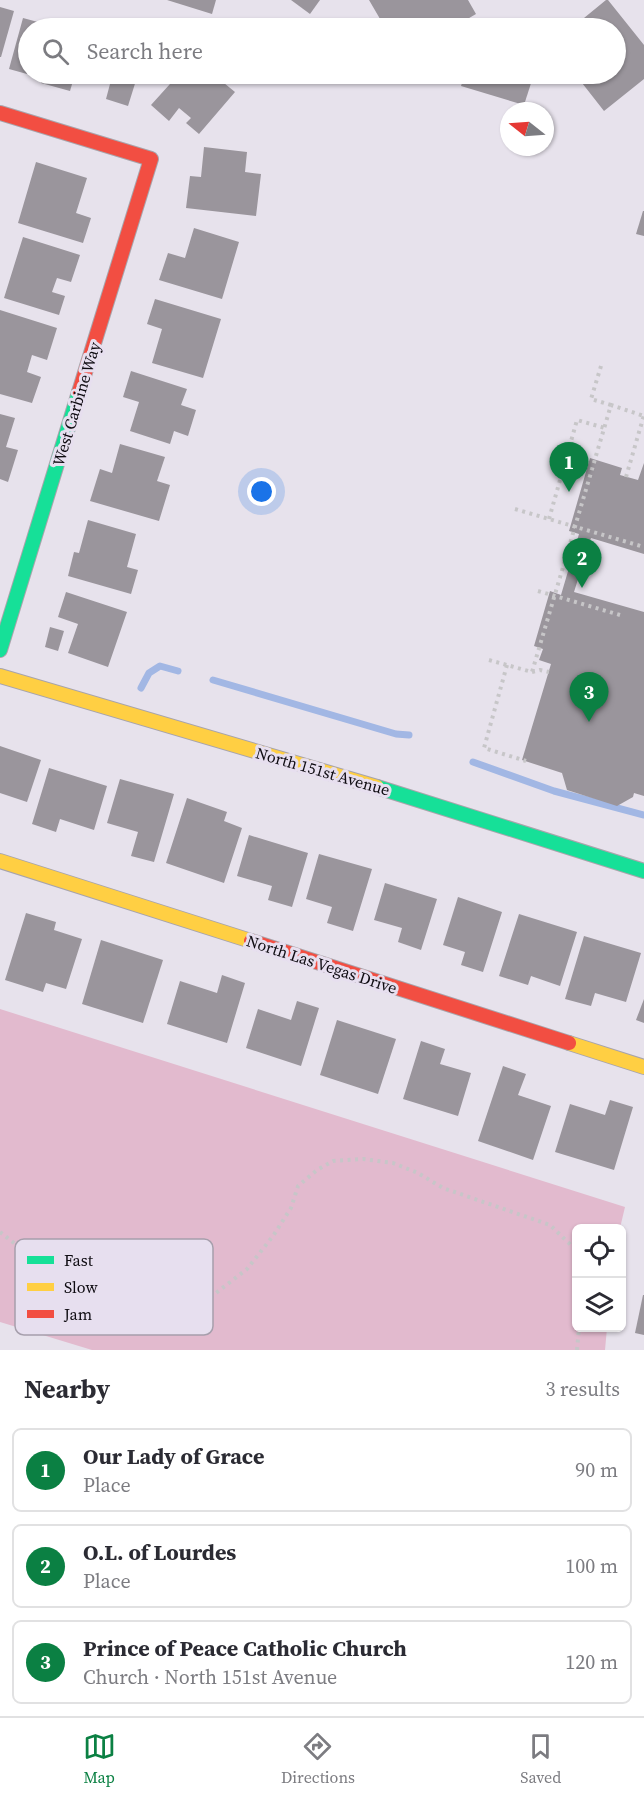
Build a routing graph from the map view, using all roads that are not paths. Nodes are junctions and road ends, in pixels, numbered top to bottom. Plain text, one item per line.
1 (0, 113) edge
2 (0, 650) edge
3 (0, 676) edge
4 (0, 861) edge
5 (644, 871) edge
6 (644, 1067) edge

1 - 2 street, West Carbine Way
3 - 5 street, North 151st Avenue
4 - 6 street, North Las Vegas Drive

